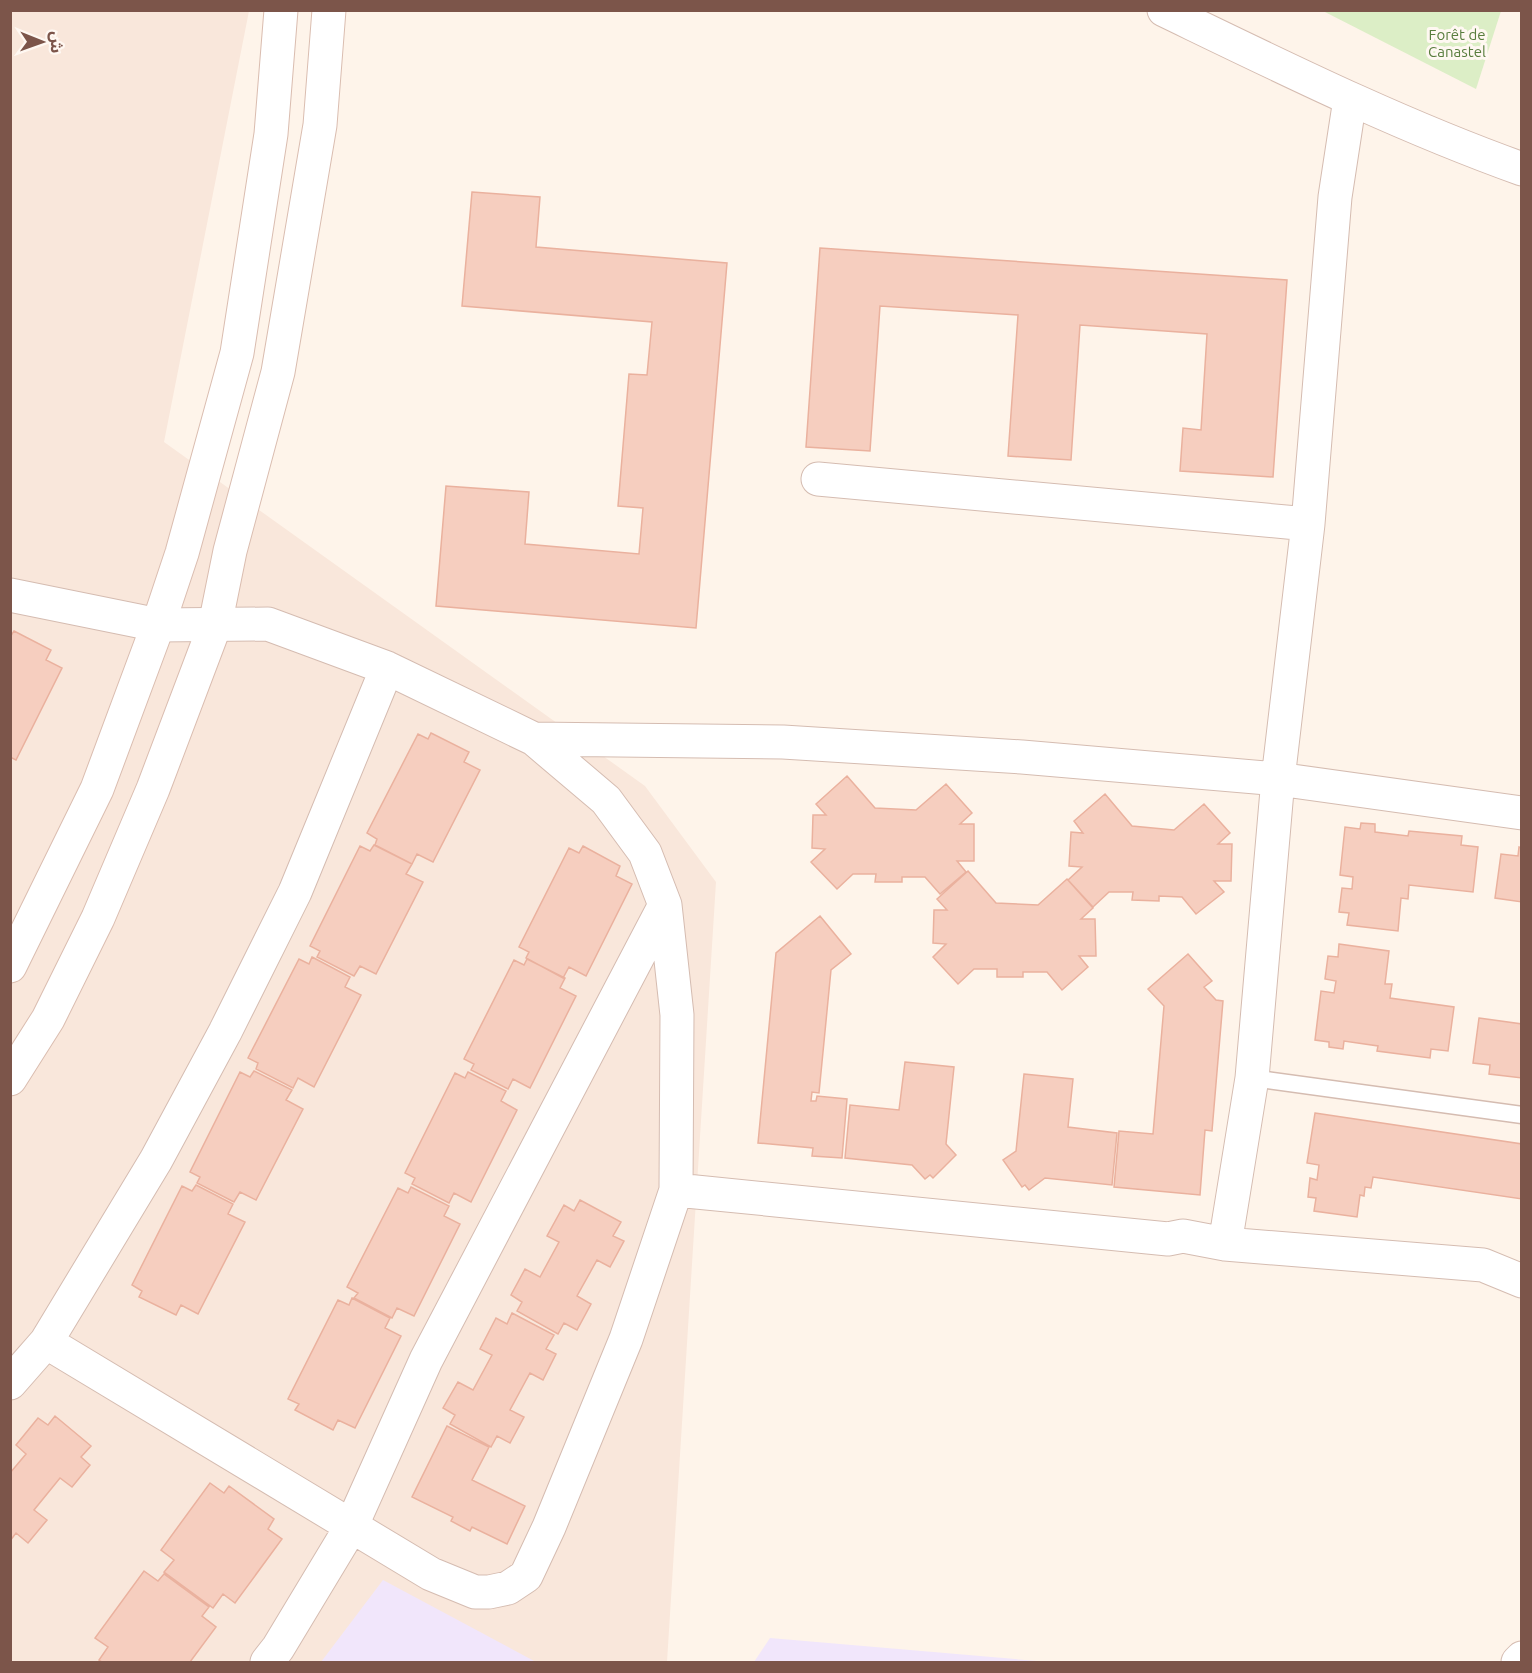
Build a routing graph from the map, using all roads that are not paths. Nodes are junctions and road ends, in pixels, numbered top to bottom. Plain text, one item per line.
1 (281, 10) edge
2 (329, 10) edge
3 (1164, 10) edge
4 (1350, 99) junction
5 (1521, 169) edge
6 (818, 479) dead end
7 (1308, 524) junction
8 (10, 595) edge
9 (158, 625) junction
10 (214, 625) junction
11 (387, 668) junction
12 (534, 739) junction
13 (1278, 778) junction
14 (1521, 813) edge
15 (665, 905) junction
16 (10, 966) edge
17 (1252, 1078) junction
18 (10, 1079) edge
19 (1521, 1115) edge
20 (676, 1190) junction
21 (1225, 1244) junction
22 (1521, 1281) edge
23 (46, 1342) junction
24 (10, 1383) edge
25 (351, 1527) junction
26 (1521, 1658) edge
27 (267, 1662) edge
28 (1518, 1662) edge

1 - 9 street
2 - 10 street
3 - 4 street
4 - 5 street
4 - 7 street
6 - 7 street
7 - 13 street
8 - 9 street
9 - 10 street
9 - 16 street
10 - 11 street
10 - 18 street
11 - 12 street
11 - 23 street
12 - 13 street
12 - 15 street
13 - 14 street
13 - 17 street
15 - 20 street
15 - 25 street
17 - 19 lane
17 - 21 street
20 - 21 street
20 - 25 street
21 - 22 street
23 - 24 street
23 - 25 street
25 - 27 street
26 - 28 street

